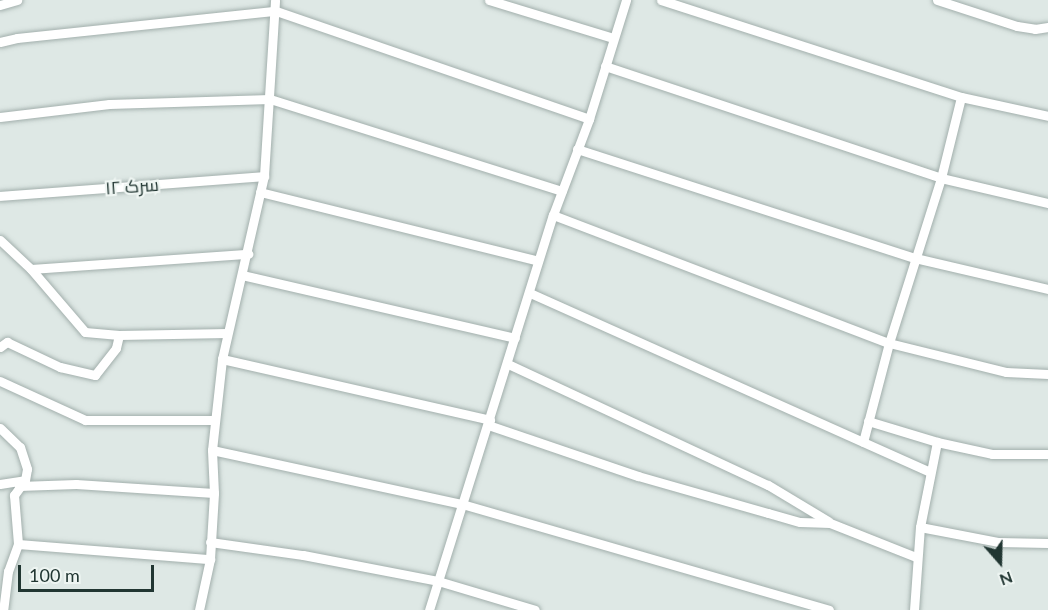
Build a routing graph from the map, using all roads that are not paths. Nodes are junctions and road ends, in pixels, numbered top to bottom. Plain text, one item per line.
1 (17, 0) edge
2 (275, 0) edge
3 (489, 0) edge
4 (626, 0) edge
5 (661, 0) edge
6 (937, 0) edge
7 (0, 5) edge
8 (276, 11) junction
9 (1048, 27) edge
10 (613, 38) junction
11 (0, 42) edge
12 (605, 66) junction
13 (961, 97) junction
14 (270, 99) junction
15 (1048, 116) edge
16 (0, 117) edge
17 (589, 119) junction
18 (577, 149) junction
19 (264, 176) junction
20 (941, 178) junction
21 (562, 191) junction
22 (260, 192) junction
23 (0, 196) edge
24 (1048, 203) edge
25 (553, 215) junction
26 (0, 240) edge
27 (248, 254) junction
28 (915, 258) junction
29 (538, 261) junction
30 (31, 269) junction
31 (242, 274) junction
32 (1048, 289) edge
33 (530, 293) junction
34 (227, 333) junction
35 (119, 334) junction
36 (515, 338) junction
37 (889, 343) junction
38 (0, 347) edge
39 (222, 359) junction
40 (508, 364) junction
41 (1048, 374) edge
42 (0, 381) edge
43 (214, 420) junction
44 (868, 421) junction
45 (489, 423) junction
46 (0, 428) edge
47 (863, 442) junction
48 (937, 442) junction
49 (212, 450) junction
50 (1048, 454) edge
51 (930, 472) junction
52 (22, 483) junction
53 (0, 484) edge
54 (214, 493) junction
55 (462, 504) junction
56 (830, 523) junction
57 (920, 527) junction
58 (210, 542) junction
59 (1048, 543) edge
60 (18, 544) junction
61 (916, 557) junction
62 (210, 559) junction
63 (438, 581) junction
64 (3, 610) edge
65 (199, 610) edge
66 (429, 610) edge
67 (536, 610) edge
68 (829, 610) edge
69 (914, 610) edge

1 - 7 street
2 - 8 street
3 - 10 street
4 - 10 street
5 - 13 street
6 - 9 street
8 - 11 street
8 - 14 street
8 - 17 street
10 - 12 street
12 - 17 street
12 - 20 street
13 - 15 street
13 - 20 street
14 - 16 street
14 - 19 street
14 - 21 street
17 - 18 street
18 - 21 street
18 - 28 street
19 - 22 street
19 - 23 street, سرک ۱۲
20 - 24 street
20 - 28 street
21 - 25 street
22 - 27 street
22 - 29 street
25 - 29 street
25 - 37 street
26 - 30 street
27 - 30 street
27 - 31 street
28 - 32 street
28 - 37 street
29 - 33 street
30 - 35 street
31 - 34 street
31 - 36 street
33 - 36 street
33 - 47 street
34 - 35 street
34 - 39 street
35 - 38 street
36 - 40 street
37 - 41 street
37 - 44 street
39 - 43 street
39 - 45 street
40 - 45 street
40 - 56 street
42 - 43 street
43 - 49 street
44 - 47 street
44 - 48 street
45 - 55 street
45 - 56 street
46 - 52 street
47 - 51 street
48 - 50 street
48 - 51 street
49 - 54 street
49 - 55 street
51 - 57 street
52 - 53 street
52 - 54 street
52 - 60 street
54 - 58 street
55 - 63 street
55 - 68 street
56 - 61 street
57 - 59 street
57 - 61 street
58 - 62 street
58 - 63 street
60 - 62 street
60 - 64 street
61 - 69 street
62 - 65 street
63 - 66 street
63 - 67 street

